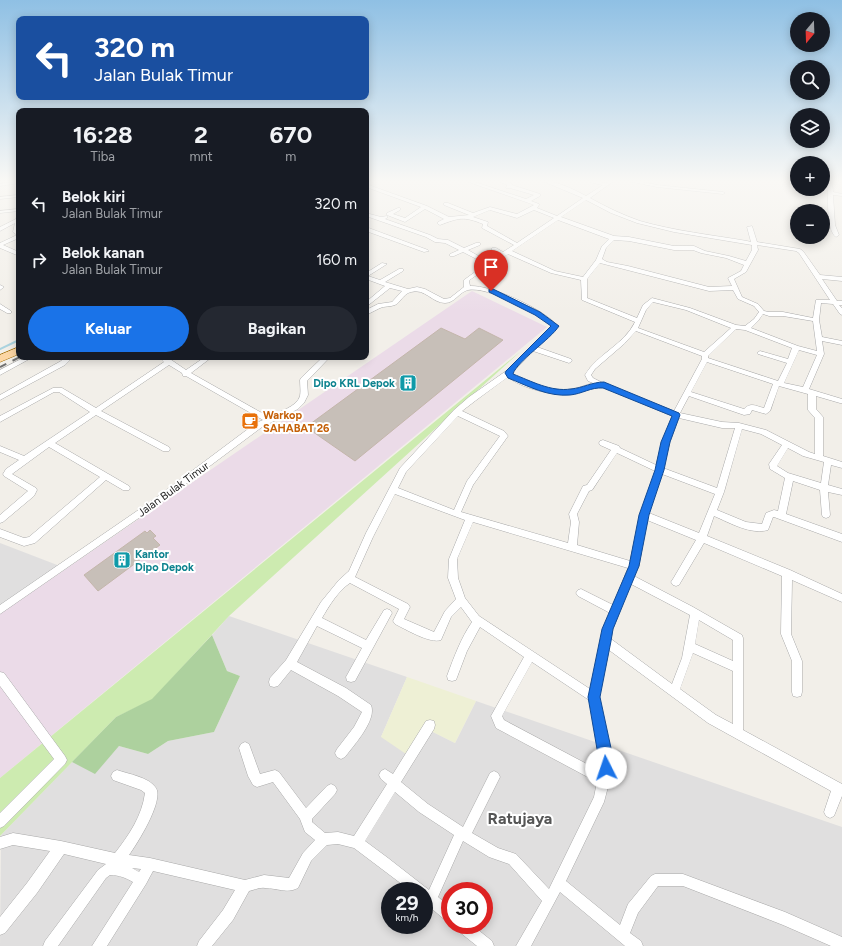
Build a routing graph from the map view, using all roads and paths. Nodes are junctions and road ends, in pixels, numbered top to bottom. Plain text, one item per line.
1 (396, 224) edge
2 (487, 224) edge
3 (549, 224) edge
4 (575, 224) edge
5 (649, 224) edge
6 (832, 224) edge
7 (750, 227) dead end
8 (369, 230) edge
9 (836, 235) dead end
10 (16, 237) edge
11 (613, 238) junction
12 (478, 244) dead end
13 (755, 244) junction
14 (0, 245) edge
15 (517, 246) junction
16 (494, 249) dead end
17 (465, 250) junction
18 (426, 251) dead end
19 (16, 253) edge
20 (507, 253) junction
21 (452, 255) dead end
22 (599, 260) junction
23 (384, 264) dead end
24 (490, 264) junction
25 (748, 264) junction
26 (401, 270) dead end
27 (369, 277) edge
28 (817, 277) junction
29 (584, 279) junction
30 (369, 280) edge
31 (842, 280) edge
32 (380, 283) junction
33 (389, 286) junction
34 (467, 288) junction
35 (736, 288) junction
36 (408, 291) junction
37 (833, 301) junction
38 (369, 303) edge
39 (842, 303) edge
40 (0, 306) edge
41 (369, 311) edge
42 (9, 312) dead end
43 (762, 312) junction
44 (842, 313) edge
45 (816, 320) junction
46 (639, 321) junction
47 (735, 327) junction
48 (746, 328) junction
49 (635, 329) junction
50 (819, 338) junction
51 (842, 343) edge
52 (796, 347) junction
53 (532, 348) junction
54 (16, 351) edge
55 (760, 353) dead end
56 (821, 354) junction
57 (705, 357) junction
58 (0, 359) edge
59 (24, 360) edge
60 (67, 360) edge
61 (166, 360) edge
62 (205, 360) edge
63 (324, 360) edge
64 (569, 361) dead end
65 (168, 362) junction
66 (790, 362) junction
67 (0, 373) edge
68 (508, 373) junction
69 (185, 374) junction
70 (600, 384) junction
71 (778, 384) junction
72 (808, 391) junction
73 (687, 393) junction
74 (0, 398) edge
75 (840, 401) dead end
76 (95, 412) junction
77 (457, 412) junction
78 (676, 415) junction
79 (0, 419) edge
80 (268, 420) junction
81 (739, 426) junction
82 (603, 443) dead end
83 (50, 444) junction
84 (787, 444) junction
85 (616, 448) junction
86 (0, 449) edge
87 (166, 449) dead end
88 (819, 459) junction
89 (25, 460) junction
90 (828, 462) junction
91 (842, 466) edge
92 (660, 470) junction
93 (106, 476) junction
94 (790, 476) junction
95 (824, 487) junction
96 (126, 488) dead end
97 (393, 490) junction
98 (720, 492) junction
99 (842, 492) edge
100 (712, 512) junction
101 (456, 514) junction
102 (782, 514) junction
103 (644, 515) junction
104 (826, 515) dead end
105 (470, 518) junction
106 (0, 520) edge
107 (0, 533) edge
108 (842, 538) edge
109 (701, 539) junction
110 (572, 547) junction
111 (634, 566) junction
112 (787, 573) junction
113 (349, 578) junction
114 (629, 578) junction
115 (676, 582) dead end
116 (580, 593) dead end
117 (842, 598) edge
118 (461, 600) junction
119 (0, 610) edge
120 (616, 611) junction
121 (387, 612) dead end
122 (695, 613) junction
123 (315, 620) junction
124 (479, 621) junction
125 (605, 641) junction
126 (367, 646) junction
127 (689, 646) junction
128 (531, 655) junction
129 (290, 664) junction
130 (738, 668) junction
131 (452, 676) dead end
132 (0, 677) edge
133 (351, 677) dead end
134 (274, 682) dead end
135 (674, 692) junction
136 (797, 692) dead end
137 (594, 697) junction
138 (430, 725) dead end
139 (738, 734) junction
140 (245, 748) dead end
141 (341, 753) dead end
142 (385, 775) dead end
143 (117, 776) dead end
144 (494, 777) dead end
145 (604, 779) junction
146 (394, 784) junction
147 (840, 789) edge
148 (332, 790) dead end
149 (830, 812) dead end
150 (306, 817) junction
151 (1, 821) edge
152 (463, 834) junction
153 (324, 840) junction
154 (0, 842) edge
155 (357, 843) junction
156 (61, 847) junction
157 (118, 860) junction
158 (150, 864) junction
159 (142, 880) junction
160 (410, 882) edge
161 (433, 882) edge
162 (559, 883) junction
163 (245, 886) junction
164 (550, 900) junction
165 (433, 901) edge
166 (441, 907) edge
167 (0, 928) edge
168 (473, 934) edge
169 (623, 934) junction
170 (842, 944) edge
171 (50, 946) edge
172 (99, 946) edge
173 (204, 946) edge
174 (487, 946) edge
175 (522, 946) edge
176 (636, 946) edge

1 - 17 street
2 - 15 street
3 - 15 street
4 - 11 street
5 - 13 street
6 - 9 street
7 - 13 street
8 - 18 street
10 - 14 street
11 - 22 street
11 - 25 street
12 - 17 street
13 - 25 street
13 - 28 street
14 - 19 street
15 - 20 street
16 - 20 street
17 - 21 street
17 - 24 street
20 - 24 street
20 - 29 street
22 - 29 street
22 - 35 street
23 - 27 street
24 - 34 street
25 - 35 street
26 - 32 street
28 - 31 street
28 - 37 street
29 - 46 street
30 - 32 street
32 - 33 street
33 - 36 street
33 - 38 street
34 - 36 street
34 - 53 street
35 - 43 street
36 - 41 street
37 - 39 street
37 - 44 street
37 - 45 street
40 - 42 street
43 - 45 street
43 - 48 street
45 - 50 street
46 - 47 street
46 - 49 street
47 - 48 street
47 - 57 street
48 - 52 street
49 - 57 street
49 - 70 street
50 - 51 street
50 - 56 street
52 - 56 street
52 - 66 street
53 - 64 street
53 - 68 street
54 - 58 main road
55 - 66 street
56 - 72 street
57 - 71 street
57 - 73 street
59 - 67 street
60 - 74 street
61 - 65 street
62 - 69 street
63 - 80 street, Jalan Bulak Timur
65 - 69 street
65 - 76 street
66 - 71 street
68 - 70 street
68 - 77 street
69 - 80 street
70 - 78 street
71 - 72 street
71 - 73 street
72 - 75 street
72 - 88 street
73 - 78 street
76 - 79 street
76 - 83 street
76 - 87 street
77 - 97 street
77 - 101 street
78 - 81 street
78 - 92 street
80 - 119 street, Jalan Bulak Timur
81 - 84 street
81 - 98 street
82 - 85 street
83 - 89 street
83 - 93 street
84 - 88 street
84 - 94 street
85 - 92 street
85 - 110 street
86 - 89 street
88 - 90 street
89 - 106 street
90 - 91 street
90 - 95 street
92 - 98 street
92 - 103 street
93 - 96 street
93 - 107 street
94 - 95 street
94 - 102 street
95 - 99 street
95 - 104 street
97 - 101 street
97 - 113 street
98 - 100 street
100 - 102 street
100 - 109 street
101 - 105 street
102 - 108 street
103 - 109 street
103 - 111 street
105 - 110 street
105 - 118 street
109 - 112 street
109 - 115 street
110 - 111 street
111 - 114 street
112 - 117 street
112 - 136 street
113 - 118 street
113 - 123 street
114 - 120 street
114 - 122 street
116 - 120 street
118 - 124 street
120 - 125 street
121 - 126 street
122 - 127 street
122 - 130 street
123 - 126 street
123 - 129 street
124 - 128 street
124 - 131 street
125 - 135 street
125 - 137 street
126 - 133 street
127 - 130 street
127 - 135 street
128 - 137 street
128 - 145 street
129 - 134 street
129 - 141 street
130 - 139 street
132 - 151 street
135 - 139 street
137 - 145 street
138 - 146 street
139 - 147 street
140 - 150 street
142 - 146 street
143 - 157 street
144 - 152 street
145 - 162 street
146 - 152 street
146 - 155 street
147 - 149 street
148 - 150 street
150 - 153 street
152 - 161 street
152 - 164 street
153 - 155 street
153 - 163 street
154 - 156 street
155 - 160 street
156 - 157 street
156 - 167 street
157 - 158 street
158 - 159 street
158 - 163 street
159 - 171 street
159 - 172 street
162 - 164 street
162 - 169 street
163 - 173 street
164 - 175 street
165 - 166 street
168 - 174 street
169 - 170 street
169 - 176 street

